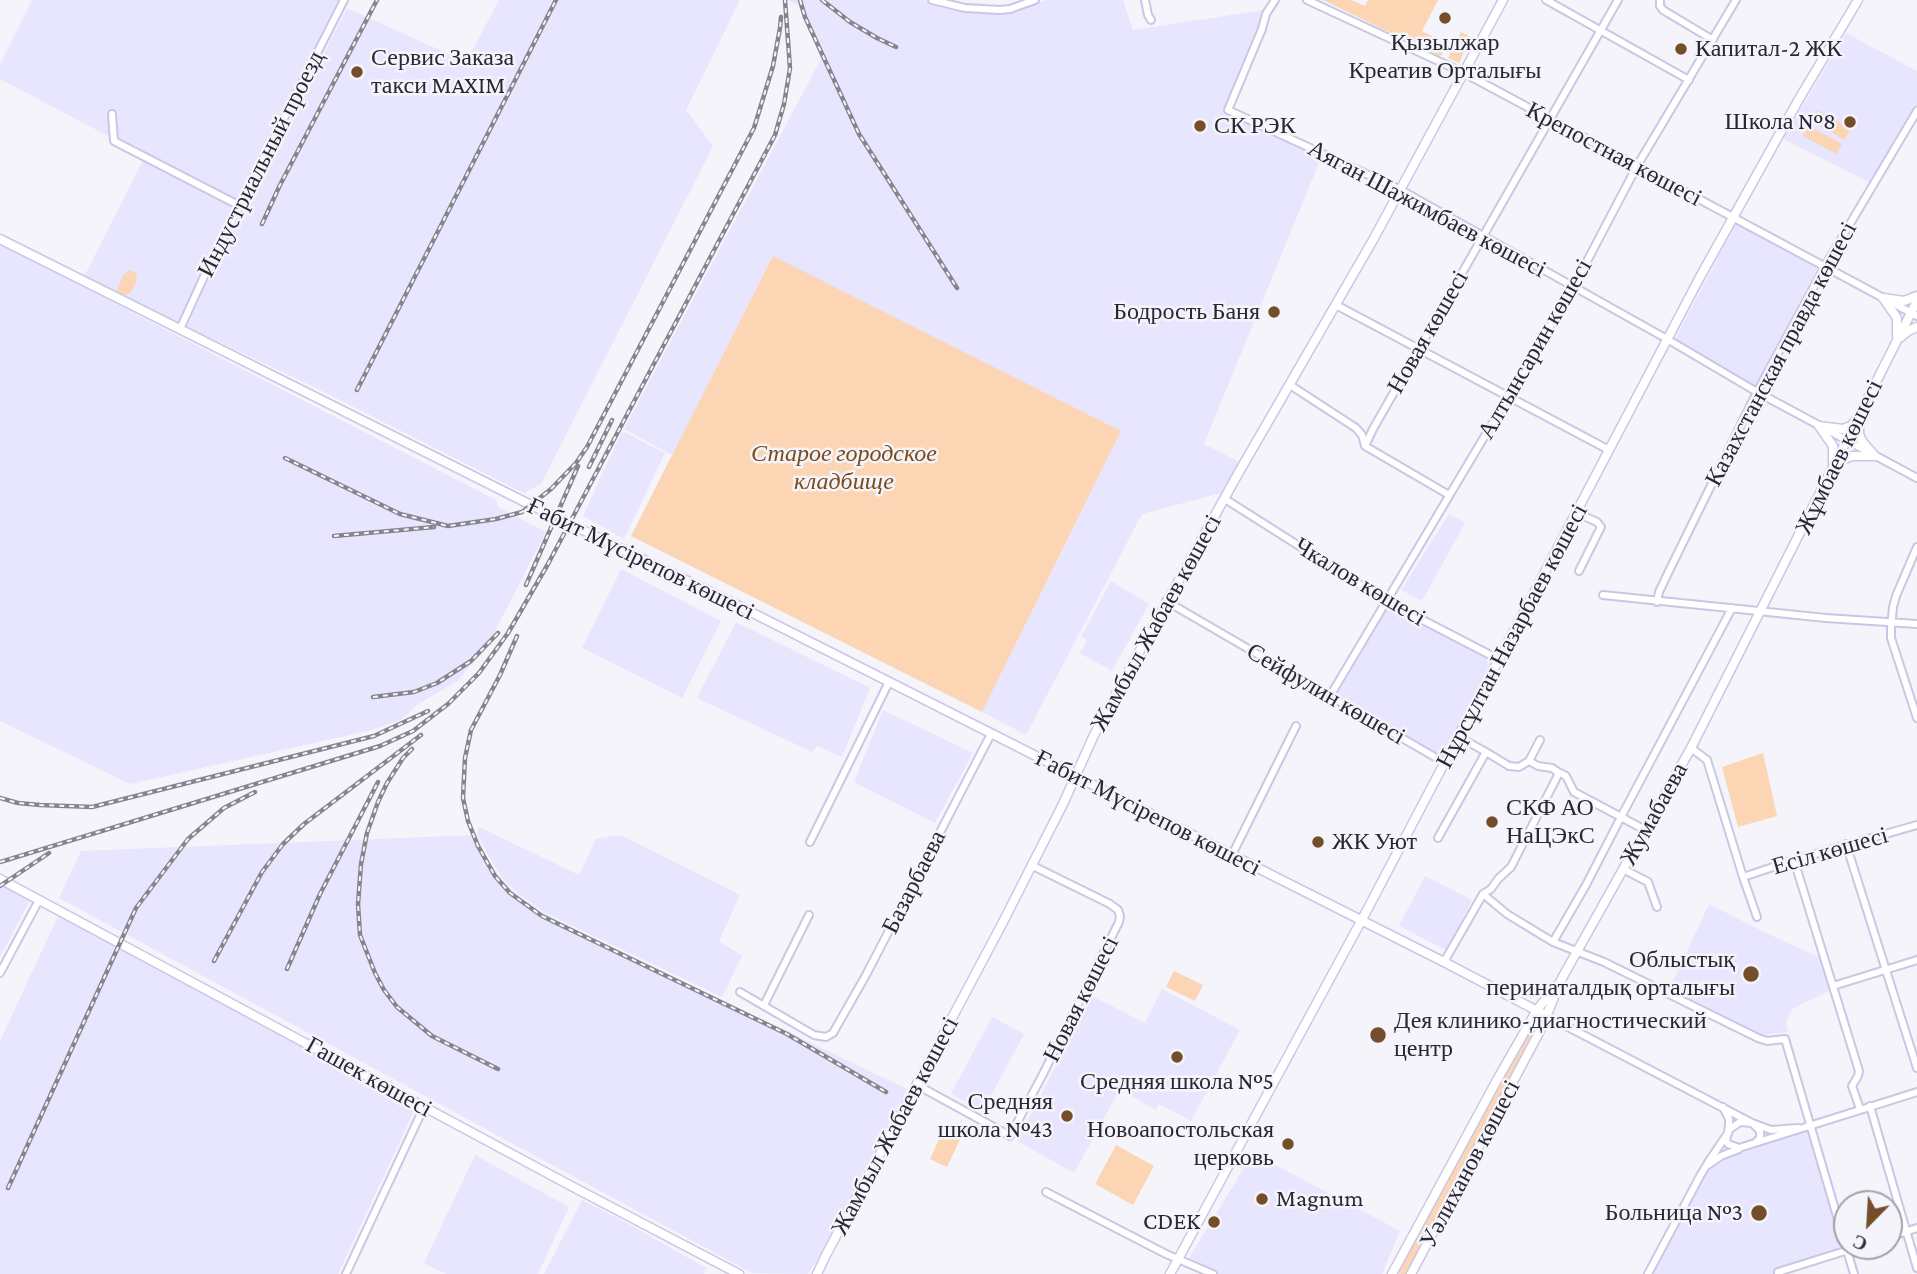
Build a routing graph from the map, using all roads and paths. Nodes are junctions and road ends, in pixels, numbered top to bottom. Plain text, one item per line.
1 (344, 0) edge
2 (932, 0) edge
3 (983, 0) edge
4 (1035, 0) edge
5 (1144, 0) edge
6 (1275, 0) edge
7 (1307, 0) edge
8 (1503, 0) edge
9 (1546, 0) edge
10 (1618, 0) edge
11 (1660, 0) edge
12 (1736, 0) edge
13 (1858, 0) edge
14 (984, 10) junction
15 (1151, 20) dead end
16 (1601, 30) junction
17 (1713, 40) junction
18 (1464, 73) junction
19 (1689, 79) junction
20 (1917, 111) edge
21 (112, 114) dead end
22 (1550, 119) junction
23 (1637, 166) junction
24 (1401, 190) junction
25 (240, 206) junction
26 (1733, 217) junction
27 (1484, 236) junction
28 (0, 239) edge
29 (1825, 266) junction
30 (1574, 286) junction
31 (1917, 296) edge
32 (1883, 298) junction
33 (1917, 301) edge
34 (1336, 305) junction
35 (1914, 314) edge
36 (1917, 327) edge
37 (180, 329) junction
38 (1667, 339) junction
39 (1896, 341) junction
40 (1419, 349) junction
41 (1290, 385) junction
42 (1758, 392) junction
43 (1508, 396) junction
44 (1859, 416) junction
45 (1819, 426) junction
46 (1847, 441) junction
47 (1365, 446) junction
48 (1609, 450) junction
49 (1875, 456) junction
50 (1832, 470) junction
51 (1917, 478) edge
52 (1449, 495) junction
53 (1225, 499) junction
54 (1577, 513) junction
55 (1917, 547) edge
56 (1578, 571) dead end
57 (1604, 595) dead end
58 (1166, 601) junction
59 (1386, 601) junction
60 (1657, 602) junction
61 (1732, 608) junction
62 (1760, 611) junction
63 (1891, 623) junction
64 (1917, 624) edge
65 (1500, 660) junction
66 (889, 682) junction
67 (1330, 696) junction
68 (1917, 718) edge
69 (1296, 726) dead end
70 (991, 734) junction
71 (1459, 737) junction
72 (1540, 740) dead end
73 (1691, 748) junction
74 (1486, 752) junction
75 (1529, 761) junction
76 (1445, 763) junction
77 (1559, 772) junction
78 (1075, 776) junction
79 (1621, 817) junction
80 (1917, 825) edge
81 (1645, 830) junction
82 (1438, 838) dead end
83 (810, 842) dead end
84 (1846, 844) junction
85 (1232, 855) junction
86 (1794, 860) junction
87 (1031, 865) junction
88 (1623, 869) junction
89 (1743, 877) junction
90 (0, 879) edge
91 (1483, 894) junction
92 (39, 900) junction
93 (1657, 907) dead end
94 (809, 915) dead end
95 (1757, 917) dead end
96 (1361, 921) junction
97 (1553, 942) junction
98 (1576, 952) junction
99 (1917, 960) edge
100 (1444, 962) junction
101 (1886, 970) junction
102 (0, 973) edge
103 (1561, 980) junction
104 (1833, 986) junction
105 (740, 992) dead end
106 (764, 1005) junction
107 (1537, 1010) junction
108 (1547, 1016) junction
109 (1917, 1068) edge
110 (916, 1084) junction
111 (1917, 1092) edge
112 (1870, 1106) junction
113 (424, 1107) junction
114 (1723, 1107) junction
115 (1860, 1110) junction
116 (1752, 1123) junction
117 (1811, 1124) junction
118 (1798, 1128) junction
119 (1728, 1133) junction
120 (1747, 1146) junction
121 (1700, 1175) junction
122 (1046, 1192) dead end
123 (1833, 1201) edge
124 (1917, 1228) edge
125 (1906, 1232) junction
126 (1903, 1233) edge
127 (1833, 1255) edge
128 (1178, 1258) junction
129 (1917, 1268) edge
130 (1778, 1273) edge
131 (346, 1274) edge
132 (739, 1274) edge
133 (815, 1274) edge
134 (1170, 1274) edge
135 (1213, 1274) edge
136 (1393, 1274) edge
137 (1411, 1274) edge
138 (1648, 1274) edge

1 - 25 street, Индустриальный проезд
2 - 14 street
3 - 14 street
4 - 14 street
5 - 15 street
6 - 24 street, Аяган Шажимбаев көшесі
7 - 18 street, Крепостная көшесі
8 - 18 main road, Жамбыл Жабаев көшесі
9 - 16 street
10 - 16 street, Новая көшесі
11 - 17 street
12 - 17 street, Алтынсарин көшесі
13 - 26 main road, Нұрсұлтан Назарбаев көшесі
16 - 19 street
16 - 22 street, Новая көшесі
17 - 19 street, Алтынсарин көшесі
18 - 22 street, Крепостная көшесі
18 - 24 main road, Жамбыл Жабаев көшесі
19 - 23 street, Алтынсарин көшесі
20 - 29 street, Казахстанская правда көшесі
21 - 25 street
22 - 23 street, Крепостная көшесі
22 - 27 street, Новая көшесі
23 - 26 street, Крепостная көшесі
23 - 30 street, Алтынсарин көшесі
24 - 27 street, Аяган Шажимбаев көшесі
24 - 34 main road, Жамбыл Жабаев көшесі
25 - 37 street, Индустриальный проезд
26 - 29 street, Крепостная көшесі
26 - 38 main road, Нұрсұлтан Назарбаев көшесі
27 - 30 street, Аяган Шажимбаев көшесі
27 - 40 street, Новая көшесі
28 - 37 main road, Ғабит Мүсірепов көшесі
29 - 32 street, Крепостная көшесі
29 - 42 street, Казахстанская правда көшесі
30 - 38 street, Аяган Шажимбаев көшесі
30 - 43 street, Алтынсарин көшесі
31 - 32 main road
32 - 35 street, Крепостная көшесі
32 - 39 main road
33 - 35 main road, Жұмбаев көшесі
34 - 40 street
34 - 41 main road, Жамбыл Жабаев көшесі
35 - 39 main road, Жұмбаев көшесі
36 - 39 main road
37 - 66 main road, Ғабит Мүсірепов көшесі
38 - 42 street, Аяган Шажимбаев көшесі
38 - 48 main road, Нұрсұлтан Назарбаев көшесі
39 - 44 main road, Жұмбаев көшесі
40 - 43 street
40 - 47 street, Новая көшесі
41 - 47 street
41 - 53 main road, Жамбыл Жабаев көшесі
42 - 45 street, Аяган Шажимбаев көшесі
42 - 60 street, Казахстанская правда көшесі
43 - 48 street
43 - 52 street, Алтынсарин көшесі
44 - 45 main road
44 - 46 main road, Жұмбаев көшесі
44 - 49 main road
45 - 46 street, Аяган Шажимбаев көшесі
45 - 50 main road
46 - 49 street, Аяган Шажимбаев көшесі
46 - 50 main road, Жұмбаев көшесі
47 - 52 street
48 - 54 main road, Нұрсұлтан Назарбаев көшесі
49 - 50 main road
49 - 51 street, Аяган Шажимбаев көшесі
50 - 62 main road, Жұмбаев көшесі
52 - 59 street, Алтынсарин көшесі
53 - 58 main road, Жамбыл Жабаев көшесі
53 - 59 street, Чкалов көшесі
54 - 56 street
54 - 65 main road, Нұрсұлтан Назарбаев көшесі
55 - 63 street
57 - 60 street
58 - 67 street, Сейфулин көшесі
58 - 78 main road, Жамбыл Жабаев көшесі
59 - 65 street, Чкалов көшесі
59 - 67 street, Алтынсарин көшесі
60 - 61 street
61 - 62 street
61 - 79 street
62 - 63 street
62 - 73 main road, Жумабаева
63 - 64 street
63 - 68 street
65 - 71 main road, Нұрсұлтан Назарбаев көшесі
66 - 70 main road, Ғабит Мүсірепов көшесі
66 - 83 street
67 - 76 street, Сейфулин көшесі
69 - 85 street
70 - 78 main road, Ғабит Мүсірепов көшесі
70 - 106 street, Базарбаева
71 - 74 street
71 - 76 main road, Нұрсұлтан Назарбаев көшесі
72 - 75 street
73 - 81 main road, Жумабаева
73 - 89 street
74 - 75 street
74 - 82 street
75 - 77 street
76 - 96 main road, Нұрсұлтан Назарбаев көшесі
77 - 79 street
77 - 91 street
78 - 85 main road, Ғабит Мүсірепов көшесі
78 - 87 main road, Жамбыл Жабаев көшесі
79 - 81 street
79 - 97 street
80 - 84 street, Есіл көшесі
81 - 88 main road, Жумабаева
84 - 86 street, Есіл көшесі
84 - 101 street
85 - 96 main road, Ғабит Мүсірепов көшесі
86 - 89 street, Есіл көшесі
86 - 104 street
87 - 110 main road, Жамбыл Жабаев көшесі
87 - 110 street, Новая көшесі
88 - 93 street
88 - 98 main road, Жумабаева
89 - 95 street
90 - 92 main road, Гашек көшесі
91 - 97 street
91 - 100 street
92 - 102 street
92 - 113 main road, Гашек көшесі
94 - 106 street
96 - 100 main road
96 - 128 main road, Нұрсұлтан Назарбаев көшесі
97 - 98 street
98 - 103 main road, Жумабаева
98 - 117 street
99 - 101 street
100 - 107 main road
101 - 104 street
101 - 109 street
103 - 107 main road
103 - 108 main road, Жумабаева
104 - 115 street
105 - 106 street
107 - 108 main road
107 - 136 main road, Уәлиханов көшесі
108 - 114 street
108 - 137 main road, Уәлиханов көшесі
110 - 133 main road, Жамбыл Жабаев көшесі
111 - 112 street
112 - 115 street
112 - 125 street
113 - 131 street
113 - 132 main road, Гашек көшесі
114 - 116 street
114 - 119 street
115 - 117 street
116 - 118 street
116 - 119 street
116 - 120 street
117 - 118 street
117 - 123 street
118 - 120 street
119 - 120 street
119 - 121 street
120 - 121 street
121 - 138 street
122 - 128 street
124 - 125 street
125 - 126 street
125 - 129 street
127 - 130 street
128 - 134 main road, Нұрсұлтан Назарбаев көшесі
128 - 135 street

